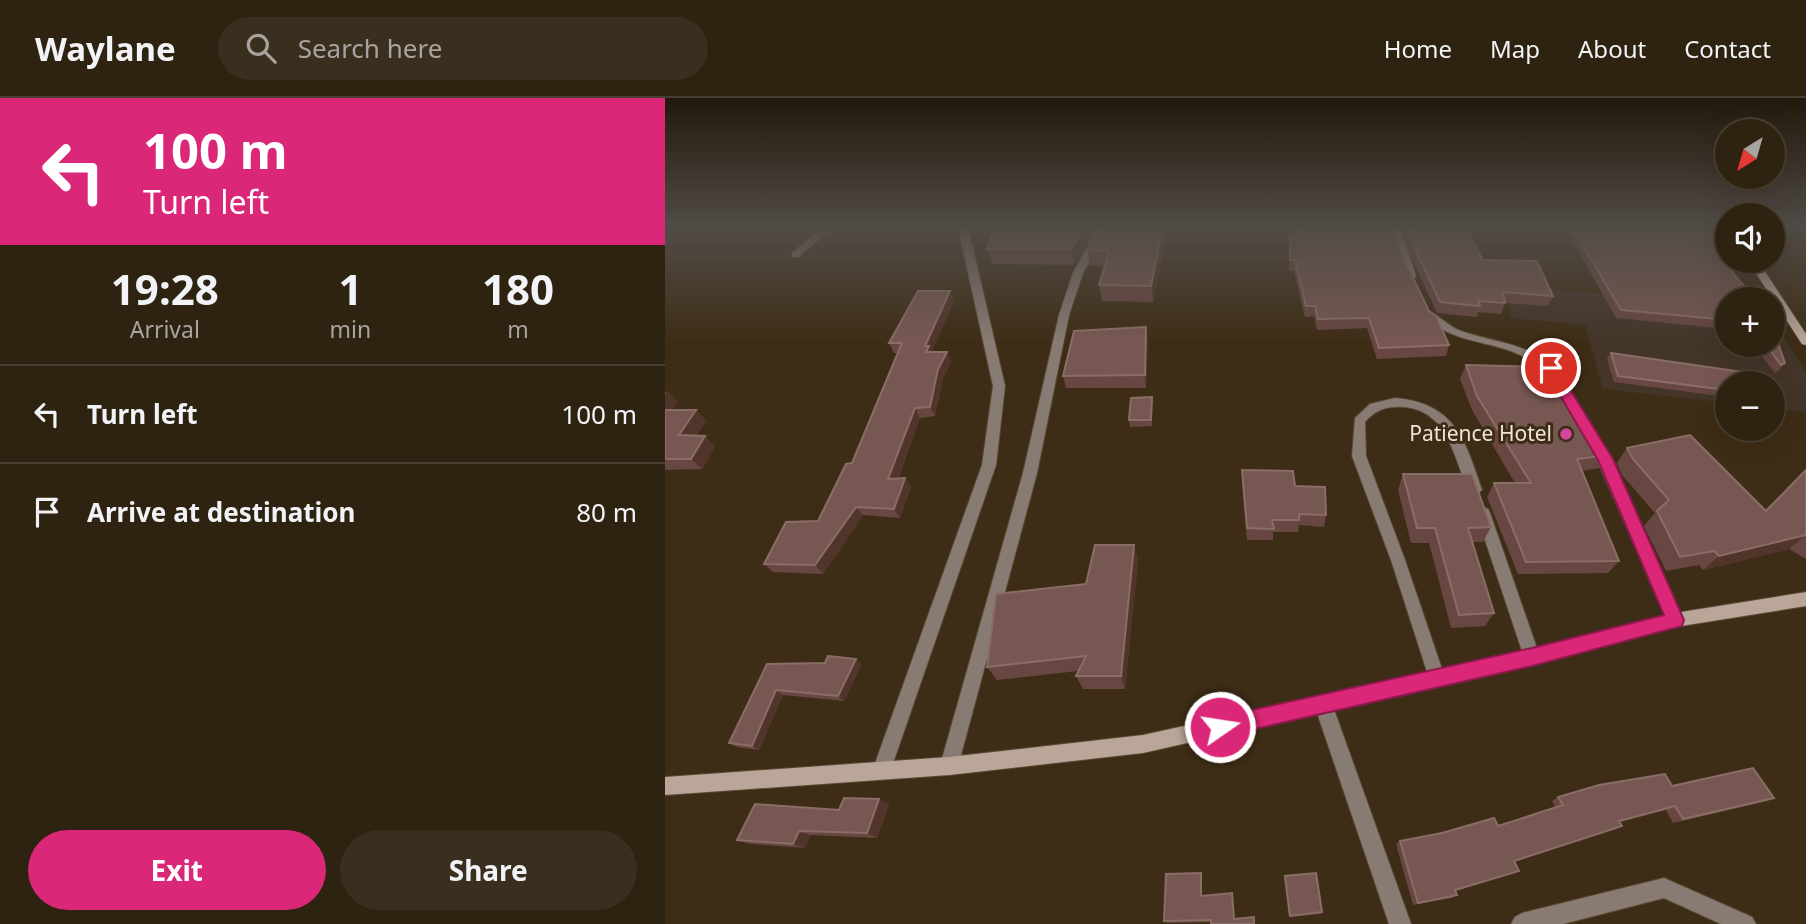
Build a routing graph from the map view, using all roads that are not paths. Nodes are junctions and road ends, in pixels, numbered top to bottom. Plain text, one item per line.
1 (972, 266) edge
2 (1082, 266) edge
3 (1407, 266) edge
4 (1761, 273) edge
5 (1806, 341) edge
6 (1564, 391) edge
7 (1592, 436) edge
8 (1806, 599) edge
9 (1675, 620) junction
10 (1532, 657) junction
11 (1437, 678) junction
12 (1323, 704) junction
13 (949, 766) junction
14 (882, 769) junction
15 (665, 786) edge
16 (1400, 924) edge
17 (1522, 924) edge
18 (1745, 924) edge

1 - 14 street
2 - 13 street
3 - 6 street
4 - 5 main road
7 - 9 street
8 - 9 main road
9 - 10 main road
10 - 11 main road
10 - 11 street
11 - 12 main road
12 - 13 main road
12 - 16 street
13 - 14 main road
14 - 15 main road
17 - 18 street

